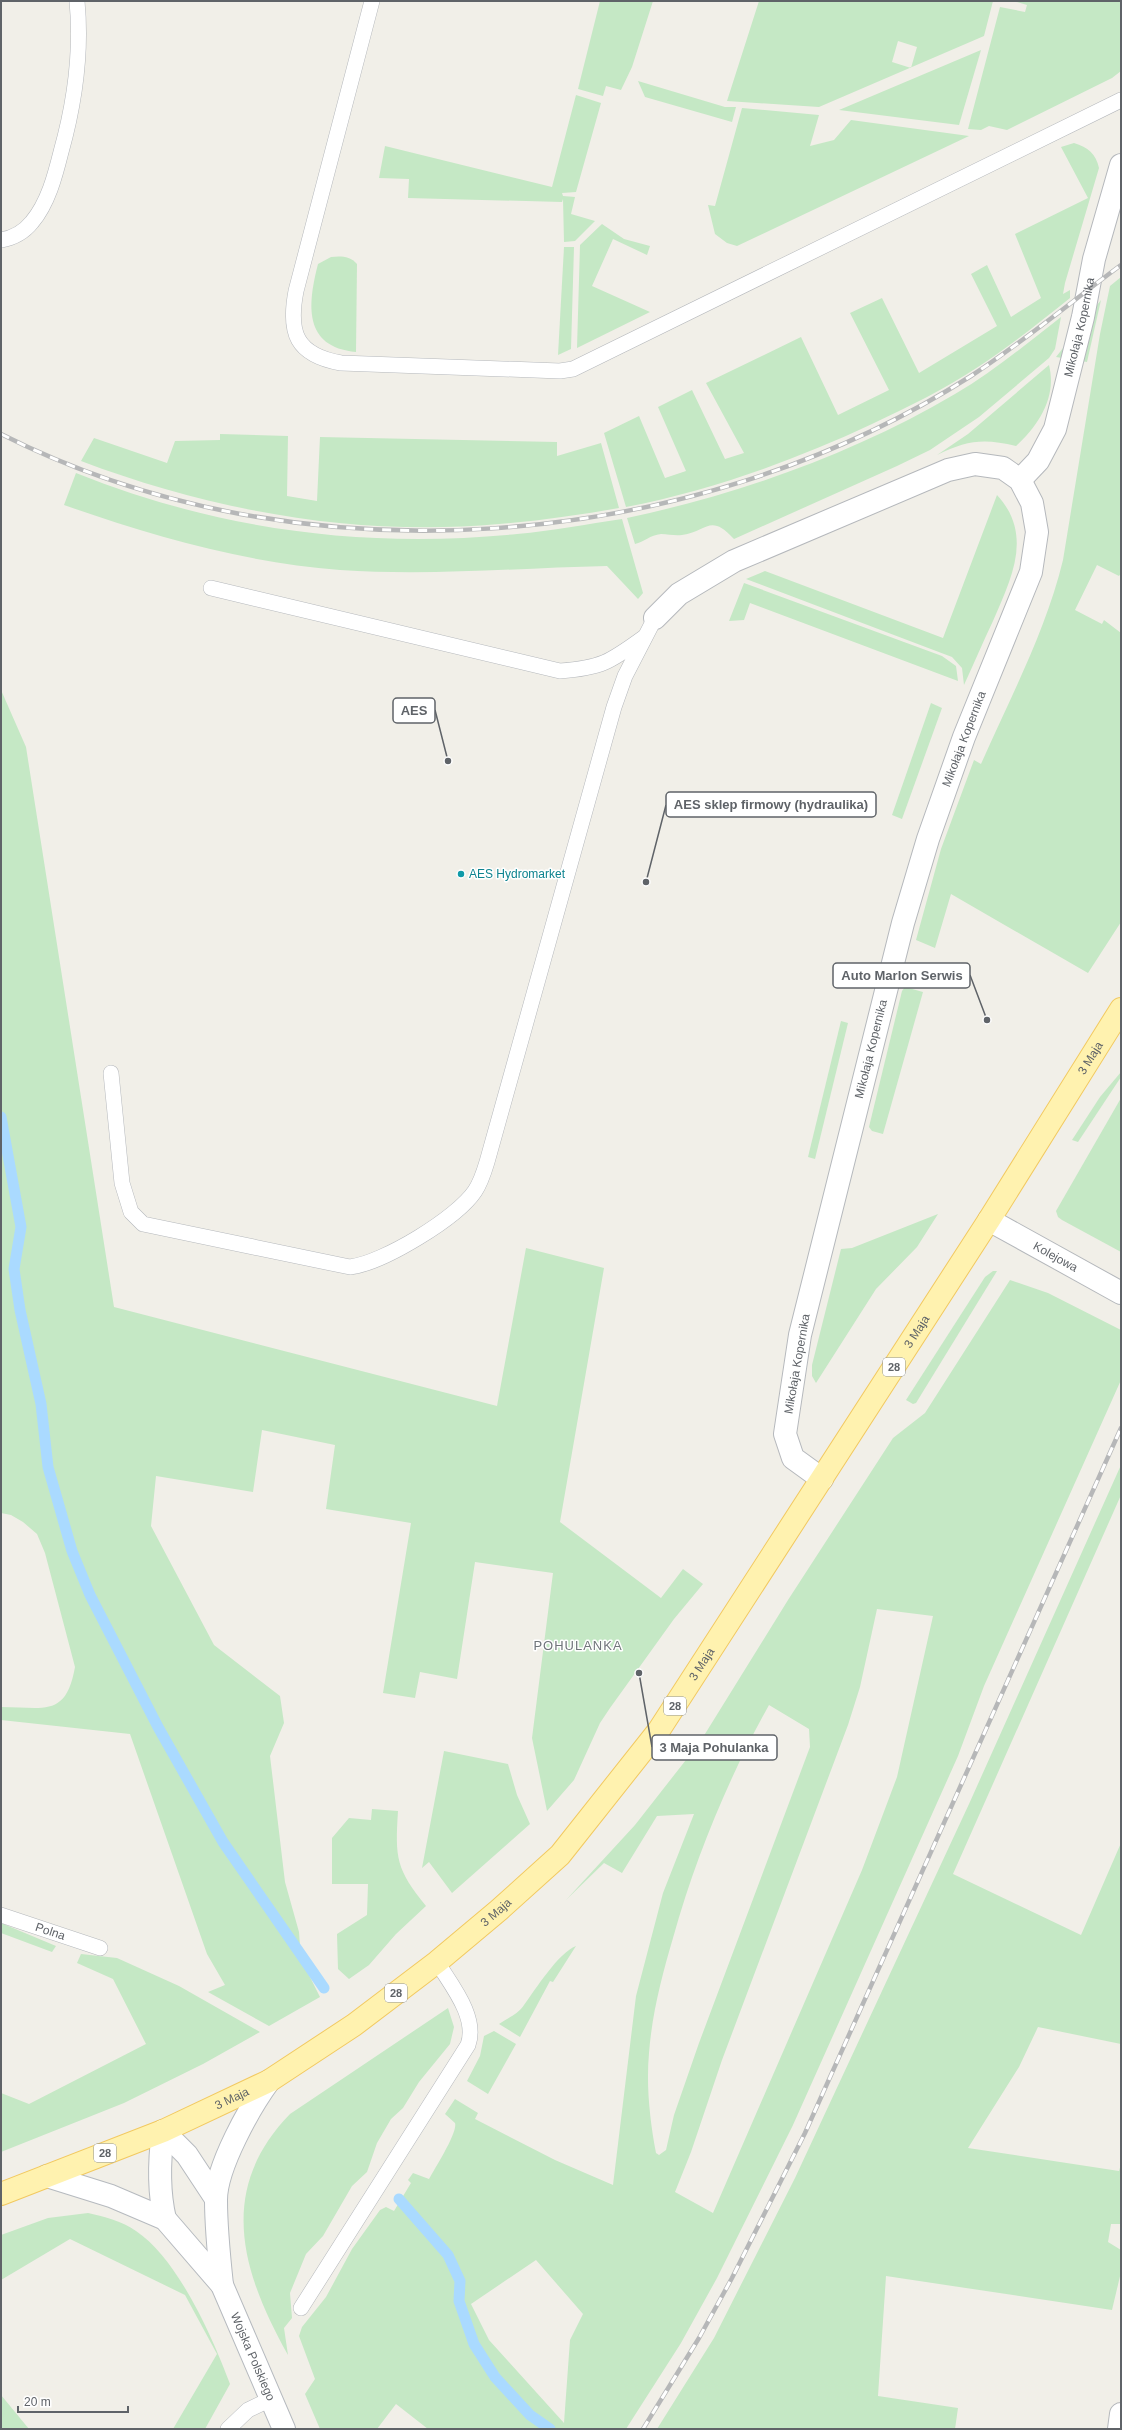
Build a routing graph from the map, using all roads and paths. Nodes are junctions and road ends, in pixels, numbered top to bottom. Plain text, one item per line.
1 (77, 1) edge
2 (372, 1) edge
3 (1121, 100) edge
4 (1121, 166) edge
5 (1, 240) edge
6 (1020, 480) junction
7 (211, 588) dead end
8 (651, 627) junction
9 (1121, 1009) edge
10 (111, 1073) dead end
11 (989, 1220) junction
12 (1121, 1293) edge
13 (822, 1479) junction
14 (1, 1915) edge
15 (100, 1948) dead end
16 (437, 1962) junction
17 (269, 2081) junction
18 (163, 2131) junction
19 (47, 2176) junction
20 (1, 2194) edge
21 (216, 2199) junction
22 (165, 2219) junction
23 (222, 2285) junction
24 (301, 2308) dead end
25 (271, 2399) junction
26 (1121, 2414) edge
27 (228, 2429) edge
28 (284, 2429) edge
29 (1118, 2429) edge

1 - 5 lane
2 - 3 lane
4 - 6 street, Mikołaja Kopernika
6 - 8 street, Mikołaja Kopernika
6 - 13 street, Mikołaja Kopernika
7 - 8 lane
8 - 10 lane
9 - 11 main road, 3 Maja / 28
11 - 12 street, Kolejowa
11 - 13 main road, 3 Maja / 28
13 - 16 main road, 3 Maja / 28
14 - 15 lane, Polna
16 - 17 main road, 3 Maja / 28
16 - 24 lane
17 - 18 main road, 3 Maja / 28
17 - 21 street, Wojska Polskiego
18 - 19 main road, 3 Maja / 28
18 - 21 street, Wojska Polskiego
18 - 22 street
19 - 20 main road, 3 Maja / 28
19 - 22 street, Wojska Polskiego
21 - 23 street, Wojska Polskiego
22 - 23 street, Wojska Polskiego
23 - 25 street, Wojska Polskiego
25 - 27 lane
25 - 28 street, Wojska Polskiego
26 - 29 street

